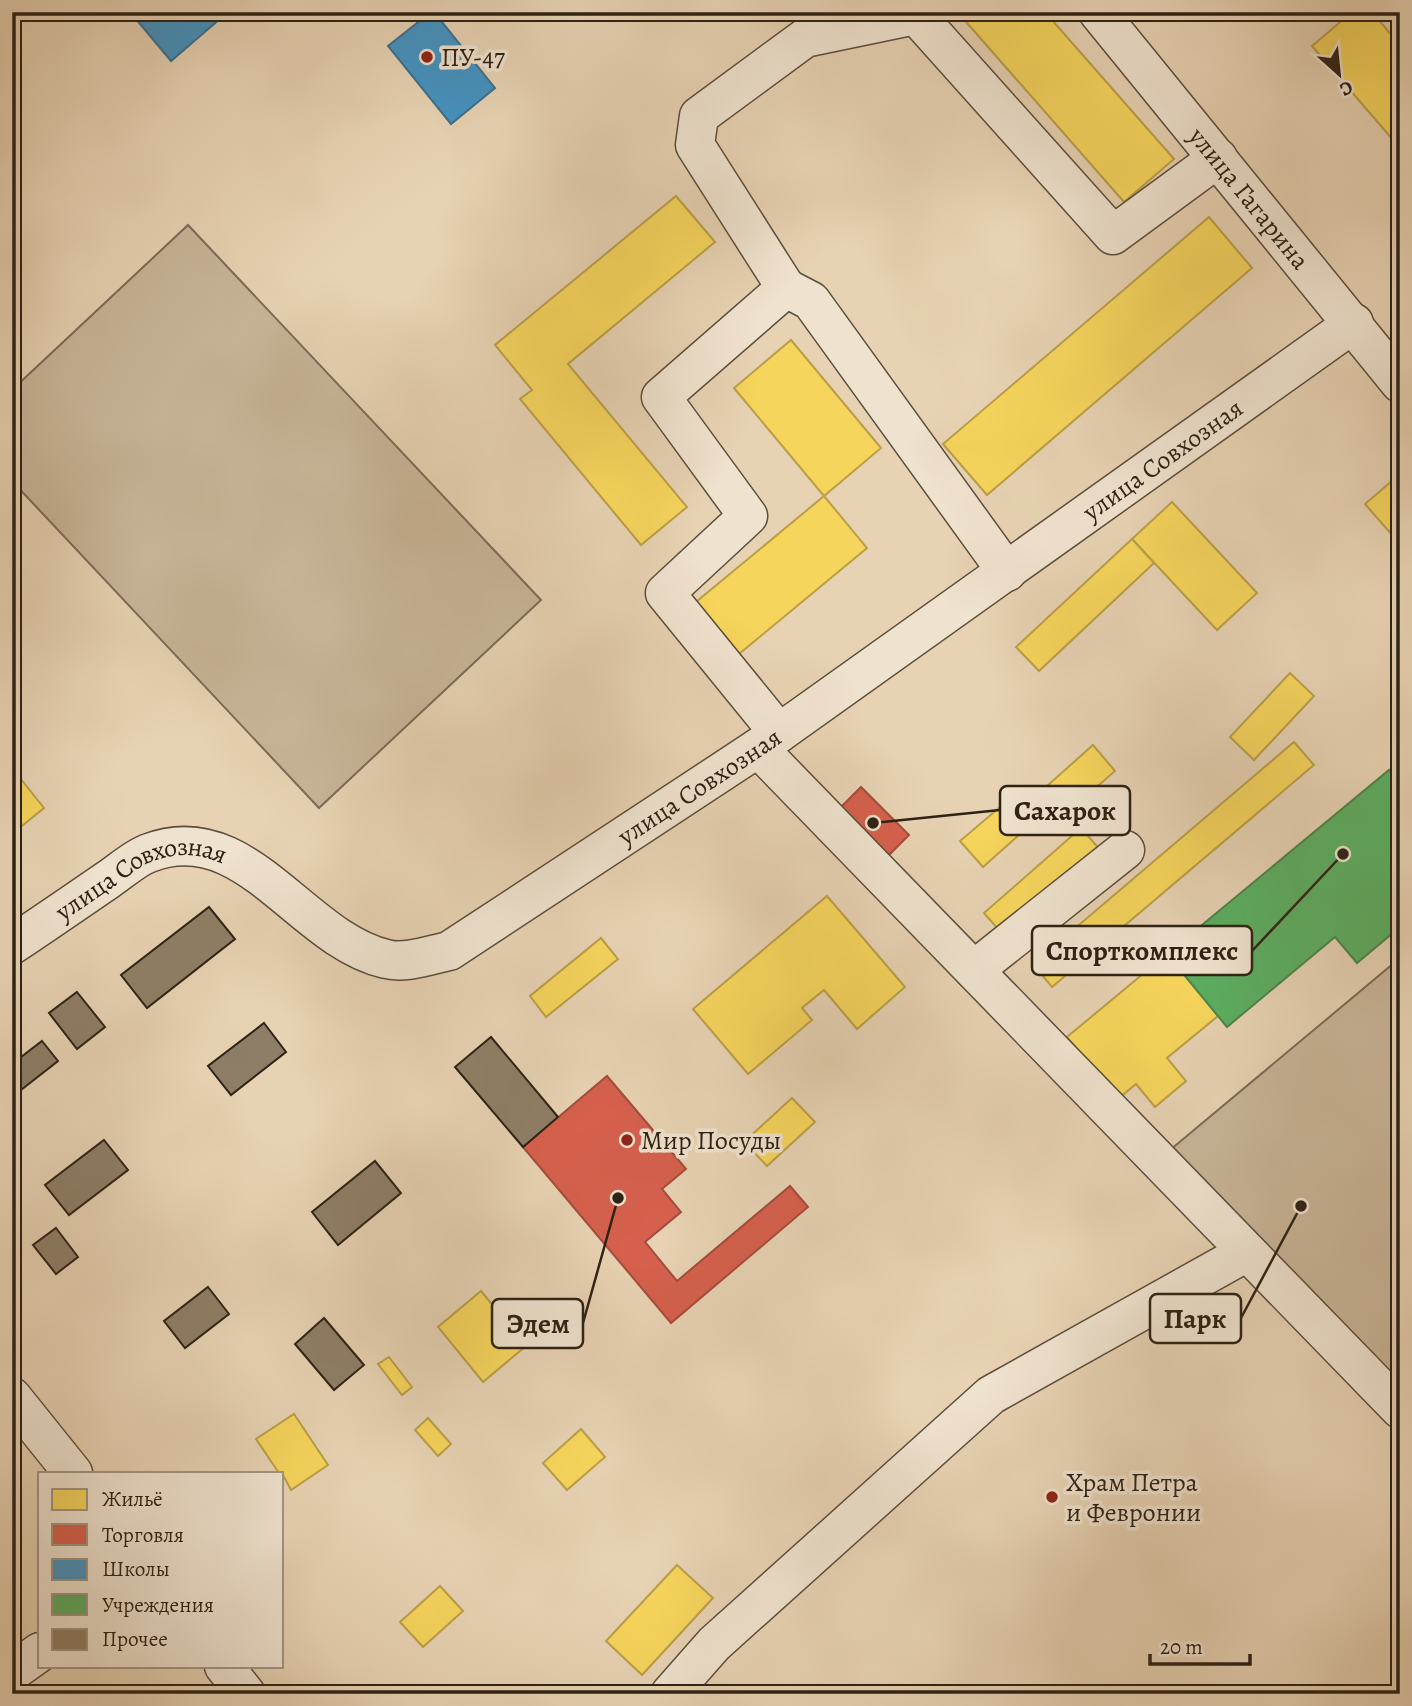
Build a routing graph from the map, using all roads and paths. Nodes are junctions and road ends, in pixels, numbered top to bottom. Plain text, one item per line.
1 (1098, 12) edge
2 (918, 14) edge
3 (1218, 158) junction
4 (786, 288) junction
5 (1354, 323) junction
6 (1395, 366) edge
7 (1007, 572) junction
8 (769, 741) junction
9 (1125, 850) dead end
10 (12, 945) edge
11 (974, 970) junction
12 (1247, 1252) junction
13 (12, 1397) edge
14 (1400, 1409) edge
15 (72, 1472) edge
16 (38, 1653) edge
17 (226, 1668) edge
18 (12, 1672) edge
19 (246, 1694) edge
20 (670, 1694) edge

1 - 3 street, улица Гагарина
2 - 3 street
2 - 4 street
3 - 5 street, улица Гагарина
4 - 7 street
4 - 8 street
5 - 6 street, улица Гагарина
5 - 7 street, улица Совхозная
7 - 8 street, улица Совхозная
8 - 10 street, улица Совхозная
8 - 11 street
9 - 11 street
11 - 12 street
12 - 14 street
12 - 20 street
13 - 15 street
16 - 18 street
17 - 19 street

